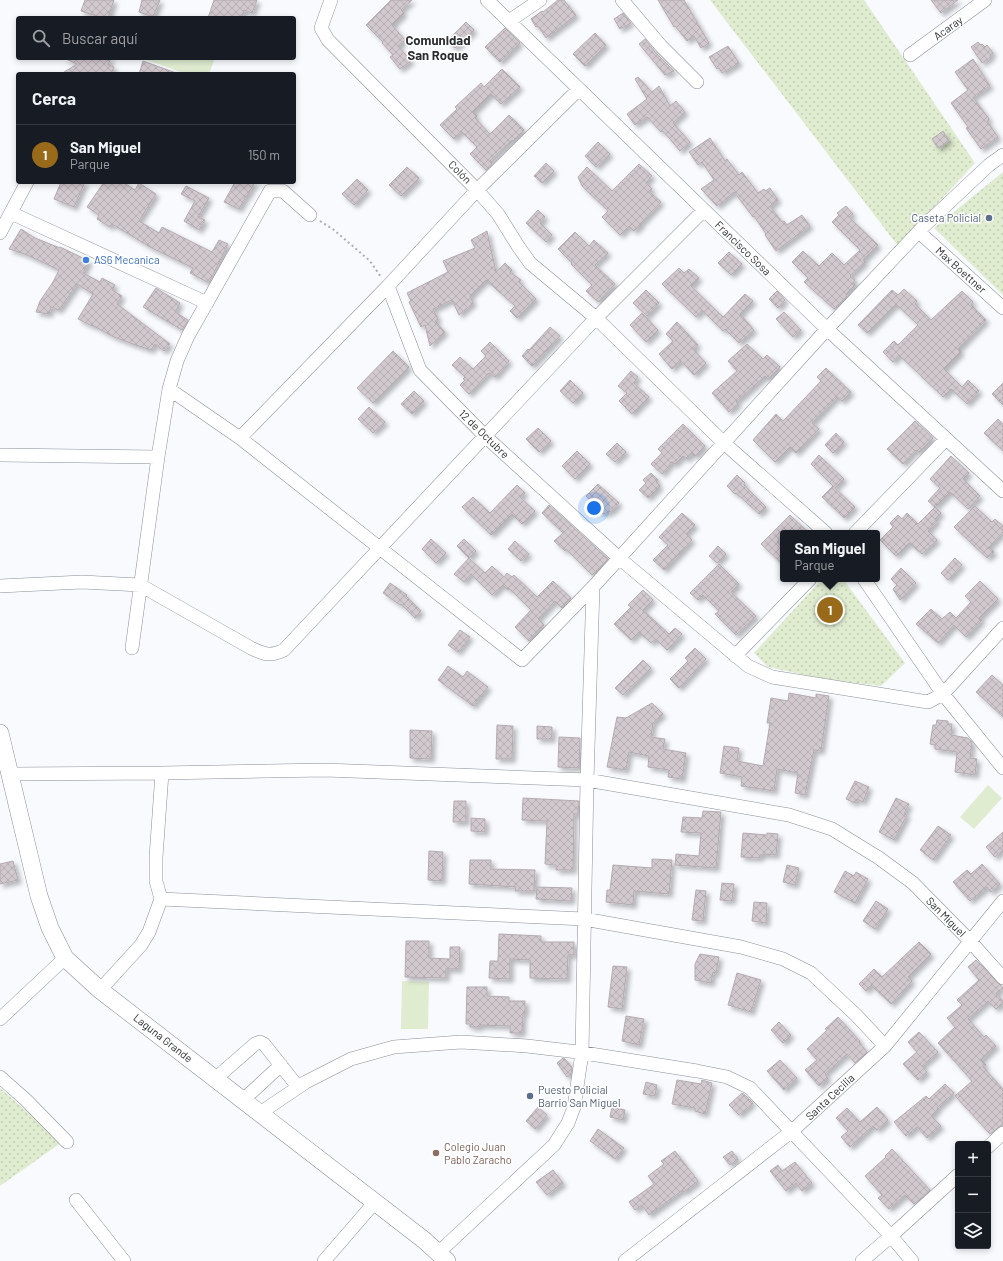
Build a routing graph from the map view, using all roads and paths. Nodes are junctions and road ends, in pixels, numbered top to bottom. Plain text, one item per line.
1 (331, 0) edge
2 (487, 0) edge
3 (540, 0) edge
4 (622, 0) edge
5 (985, 0) edge
6 (509, 21) junction
7 (910, 55) dead end
8 (697, 82) dead end
9 (580, 89) junction
10 (1003, 155) edge
11 (26, 184) edge
12 (477, 190) junction
13 (704, 210) junction
14 (11, 213) junction
15 (310, 215) joint
16 (919, 232) junction
17 (0, 233) edge
18 (388, 286) junction
19 (207, 303) junction
20 (1003, 308) edge
21 (596, 318) junction
22 (827, 329) junction
23 (169, 389) junction
24 (485, 436) junction
25 (240, 438) junction
26 (946, 439) junction
27 (724, 442) junction
28 (0, 455) edge
29 (158, 457) junction
30 (1003, 491) edge
31 (823, 530) edge
32 (858, 530) edge
33 (380, 549) junction
34 (620, 558) junction
35 (807, 582) edge
36 (866, 582) edge
37 (140, 585) junction
38 (0, 586) edge
39 (593, 587) junction
40 (1003, 628) edge
41 (132, 648) dead end
42 (735, 656) junction
43 (943, 694) junction
44 (0, 733) edge
45 (1003, 768) edge
46 (162, 773) junction
47 (11, 774) junction
48 (587, 780) junction
49 (161, 899) junction
50 (1003, 901) edge
51 (584, 920) junction
52 (970, 941) junction
53 (65, 958) junction
54 (1003, 978) edge
55 (100, 990) junction
56 (0, 1019) edge
57 (885, 1046) junction
58 (582, 1053) junction
59 (281, 1065) junction
60 (0, 1077) edge
61 (215, 1079) junction
62 (298, 1087) junction
63 (242, 1100) junction
64 (260, 1113) junction
65 (792, 1131) junction
66 (1003, 1133) edge
67 (67, 1142) dead end
68 (991, 1144) edge
69 (956, 1177) edge
70 (76, 1200) dead end
71 (375, 1202) junction
72 (891, 1236) junction
73 (443, 1257) edge
74 (124, 1261) edge
75 (324, 1261) edge
76 (625, 1261) edge
77 (862, 1261) edge
78 (912, 1261) edge

1 - 12 street, Colón
2 - 6 street, Francisco Sosa
3 - 6 street
4 - 8 street
5 - 7 street, Acaray
6 - 9 street, Francisco Sosa
9 - 12 street
9 - 13 street, Francisco Sosa
10 - 16 street
11 - 14 street
12 - 18 street
12 - 21 street, Colón
13 - 21 street
13 - 22 street, Francisco Sosa
14 - 17 street
14 - 19 street
15 - 18 path
15 - 19 street
16 - 20 street, Max Boettner
16 - 22 street
18 - 24 street, 12 de Octubre
18 - 25 street
19 - 23 street
21 - 24 street
21 - 27 street, Colón
22 - 26 street, Francisco Sosa
22 - 27 street
23 - 25 street
23 - 29 street
24 - 33 street
24 - 34 street, 12 de Octubre
25 - 33 street
26 - 30 street, Francisco Sosa
26 - 32 street
27 - 31 street, Colón
27 - 34 street
28 - 29 street
29 - 37 street
33 - 37 street
33 - 39 street
34 - 39 street
34 - 42 street, 12 de Octubre
35 - 42 street
36 - 43 street
37 - 38 street
37 - 41 street
39 - 48 street
40 - 43 street
42 - 43 street, 12 de Octubre
43 - 45 street
44 - 47 main road, Laguna Grande
46 - 47 street, San Miguel
46 - 48 street, San Miguel
46 - 49 street
47 - 53 main road, Laguna Grande
48 - 51 street
48 - 52 street, San Miguel
49 - 51 street
49 - 55 street
50 - 52 street, Santa Cecilia
51 - 57 street
51 - 58 street
52 - 54 street, San Miguel
52 - 57 street, Santa Cecilia
53 - 55 main road, Laguna Grande
53 - 56 street
55 - 61 main road, Laguna Grande
57 - 65 street, Santa Cecilia
58 - 62 street
58 - 65 street
58 - 73 street
59 - 61 street
59 - 62 street
59 - 63 street
60 - 67 street
61 - 63 main road, Laguna Grande
62 - 64 street
63 - 64 main road, Laguna Grande
64 - 71 main road, Laguna Grande
65 - 72 street
65 - 76 street, Santa Cecilia
66 - 68 street
69 - 72 street
70 - 74 street
71 - 73 main road, Laguna Grande
71 - 75 street
72 - 77 street
72 - 78 street

